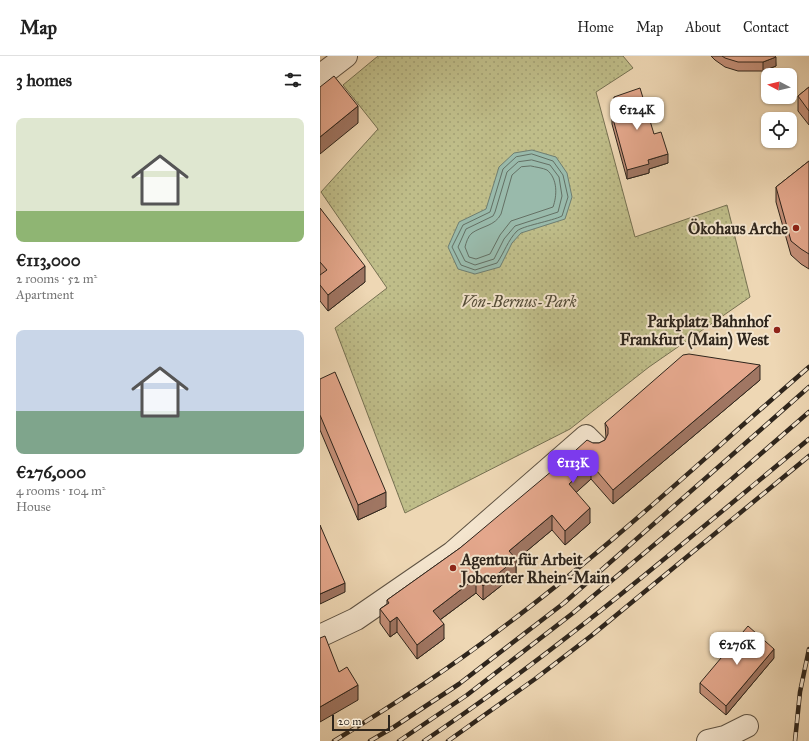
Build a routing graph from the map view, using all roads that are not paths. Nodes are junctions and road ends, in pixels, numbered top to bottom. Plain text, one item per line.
1 (346, 56) edge
2 (320, 76) edge
3 (596, 446) edge
4 (320, 636) edge
5 (747, 726) dead end
6 (708, 741) edge

1 - 2 street
3 - 4 street
5 - 6 street

